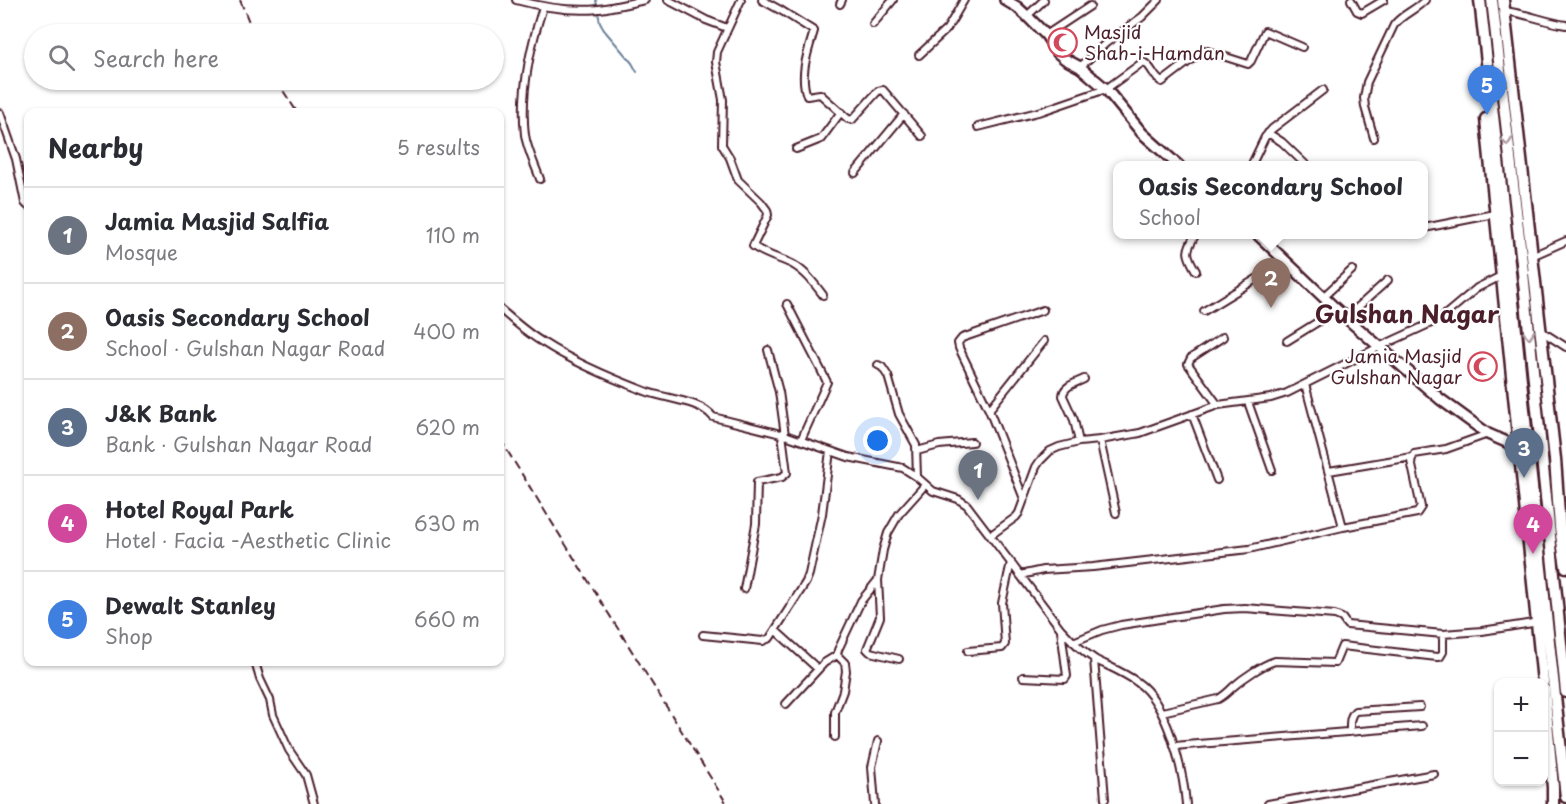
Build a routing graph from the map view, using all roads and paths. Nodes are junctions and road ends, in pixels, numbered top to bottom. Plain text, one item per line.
1 (516, 0) edge
2 (645, 0) edge
3 (668, 0) edge
4 (741, 0) edge
5 (762, 0) edge
6 (893, 0) edge
7 (964, 0) edge
8 (1005, 0) edge
9 (1044, 0) edge
10 (1159, 0) edge
11 (1351, 0) edge
12 (1384, 0) edge
13 (1425, 0) edge
14 (1472, 0) edge
15 (1480, 0) edge
16 (1492, 0) edge
17 (615, 3) edge
18 (1090, 6) dead end
19 (1500, 6) edge
20 (543, 7) junction
21 (1027, 16) junction
22 (873, 24) dead end
23 (1566, 25) edge
24 (727, 28) junction
25 (1046, 35) junction
26 (1302, 47) dead end
27 (920, 55) dead end
28 (1080, 67) junction
29 (1107, 88) junction
30 (1323, 90) dead end
31 (841, 112) junction
32 (0, 113) edge
33 (904, 114) junction
34 (978, 127) dead end
35 (1268, 133) junction
36 (922, 136) dead end
37 (1374, 138) dead end
38 (796, 148) dead end
39 (1174, 161) edge
40 (1253, 161) edge
41 (1303, 161) edge
42 (855, 172) dead end
43 (540, 179) dead end
44 (24, 198) edge
45 (1496, 214) junction
46 (1428, 227) edge
47 (1193, 239) edge
48 (1264, 239) edge
49 (1566, 241) edge
50 (1532, 256) junction
51 (1284, 262) junction
52 (1352, 270) dead end
53 (1196, 271) dead end
54 (1506, 274) junction
55 (1388, 280) dead end
56 (823, 295) dead end
57 (1323, 297) junction
58 (787, 303) dead end
59 (1043, 310) dead end
60 (1204, 310) dead end
61 (1337, 310) junction
62 (504, 312) edge
63 (1347, 317) junction
64 (1541, 331) junction
65 (1223, 337) dead end
66 (1044, 341) dead end
67 (1287, 341) dead end
68 (1381, 346) junction
69 (1566, 347) edge
70 (768, 350) dead end
71 (878, 365) dead end
72 (1084, 380) dead end
73 (1305, 384) junction
74 (1248, 402) junction
75 (1218, 405) junction
76 (989, 410) junction
77 (1192, 414) junction
78 (1550, 419) junction
79 (1538, 421) junction
80 (1488, 434) junction
81 (783, 435) junction
82 (801, 440) junction
83 (1100, 440) junction
84 (972, 442) dead end
85 (1078, 442) junction
86 (1518, 447) junction
87 (830, 451) junction
88 (917, 451) junction
89 (1412, 457) junction
90 (1555, 459) junction
91 (1566, 464) edge
92 (1272, 470) dead end
93 (1329, 471) junction
94 (917, 477) junction
95 (1217, 480) dead end
96 (926, 485) junction
97 (1024, 500) junction
98 (1546, 501) junction
99 (1116, 513) dead end
100 (1536, 520) junction
101 (1343, 527) junction
102 (1560, 528) junction
103 (991, 535) junction
104 (1531, 559) junction
105 (1011, 562) junction
106 (1566, 563) edge
107 (1020, 575) junction
108 (878, 580) junction
109 (744, 589) dead end
110 (1542, 621) junction
111 (775, 630) junction
112 (1061, 630) junction
113 (1443, 634) junction
114 (703, 635) dead end
115 (1073, 642) junction
116 (968, 651) dead end
117 (837, 655) junction
118 (899, 659) dead end
119 (1094, 659) junction
120 (256, 666) edge
121 (818, 669) junction
122 (1023, 677) dead end
123 (1543, 678) edge
124 (1566, 692) edge
125 (786, 704) dead end
126 (1420, 707) dead end
127 (1162, 712) junction
128 (1422, 726) dead end
129 (1350, 732) junction
130 (1548, 732) edge
131 (835, 737) dead end
132 (878, 741) dead end
133 (1174, 746) junction
134 (1434, 774) dead end
135 (1566, 797) edge
136 (1105, 799) dead end
137 (314, 804) edge
138 (875, 804) edge
139 (1186, 804) edge
140 (1268, 804) edge
141 (1553, 804) edge

1 - 20 street
2 - 17 street
3 - 24 street
4 - 24 street
5 - 31 street
6 - 22 street
7 - 27 street
8 - 21 street
9 - 21 street
10 - 28 street
11 - 12 street
13 - 37 street
14 - 45 highway
15 - 54 highway
16 - 19 highway
17 - 20 street
18 - 25 street
19 - 23 street
19 - 50 highway
19 -> 79 highway
20 - 43 street
21 - 25 street
24 - 56 street
25 - 28 street
26 - 29 street
28 - 29 street
29 - 34 street
29 - 39 street
30 - 35 street
31 - 33 street
31 - 38 street
32 - 44 street
33 - 36 street
33 - 42 street
35 - 40 street
35 - 41 street
45 - 46 street
45 - 54 highway
47 - 53 street
48 - 51 street
49 - 50 street
50 - 64 highway
51 - 57 street
51 - 60 street
52 - 57 street
54 - 68 street
54 - 86 highway
54 - 100 highway
55 - 63 street
57 - 61 street
58 - 82 street
59 - 76 street
61 - 63 street
61 - 67 street
62 - 81 street
63 - 68 street
64 - 69 street
64 - 78 highway
65 - 75 street
66 - 76 street
68 - 73 street
68 - 80 street
70 - 81 street
71 - 88 street
72 - 85 street
73 - 74 street
73 - 93 street
74 - 75 street
74 - 92 street
75 - 77 street
76 - 97 street
77 - 83 street
77 - 95 street
78 - 79 street
78 - 90 highway
79 - 98 highway
80 - 86 street
80 - 89 street
81 - 82 street
81 - 109 street
82 - 87 street
83 - 85 street
83 - 99 street
84 - 88 street
85 - 97 street
86 - 104 highway
87 - 94 street
87 - 111 street
88 - 94 street
89 - 93 street
89 - 101 street
90 - 91 street
90 - 102 highway
93 - 101 street
94 - 96 street
96 - 103 street
96 - 108 street
97 - 103 street
98 - 102 highway
98 - 124 highway
100 - 104 highway
100 - 110 highway
101 - 107 street
102 - 106 highway
103 - 105 street
104 - 110 highway
105 - 107 street
105 - 116 street
107 - 112 street
108 - 117 street
108 - 118 street
110 - 113 street
110 - 123 highway
110 - 135 highway
111 - 114 street
111 - 121 street
112 - 115 street
112 - 122 street
113 - 115 street
113 - 127 street
115 - 119 street
117 - 121 street
117 - 131 street
119 - 127 street
119 - 136 street
120 - 137 street
121 - 125 street
126 - 129 street
127 - 133 street
128 - 129 street
129 - 133 street
130 - 141 highway
132 - 138 street
133 - 139 street
134 - 140 street

